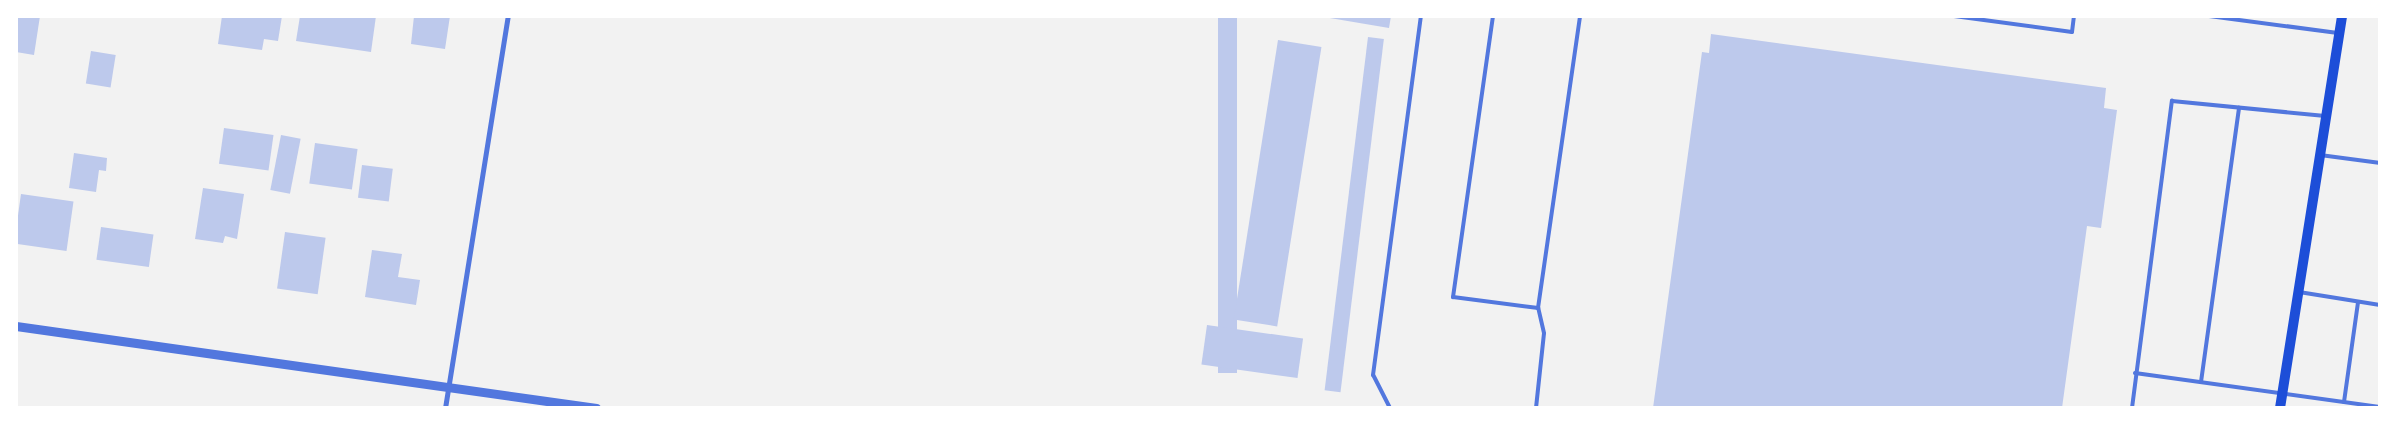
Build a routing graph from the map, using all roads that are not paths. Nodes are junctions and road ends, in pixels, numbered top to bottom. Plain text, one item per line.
1 (508, 16) edge
2 (1421, 16) edge
3 (1493, 16) edge
4 (1580, 16) edge
5 (1954, 16) edge
6 (2074, 16) edge
7 (2208, 16) edge
8 (2342, 16) edge
9 (2340, 34) junction
10 (2239, 108) junction
11 (2327, 116) junction
12 (2320, 155) junction
13 (2380, 163) edge
14 (2299, 292) junction
15 (2358, 302) junction
16 (2380, 305) edge
17 (1538, 308) junction
18 (16, 326) edge
19 (2135, 373) junction
20 (2201, 382) junction
21 (449, 386) junction
22 (2282, 392) junction
23 (2344, 402) junction
24 (2380, 407) edge
25 (445, 408) edge
26 (596, 408) edge
27 (1390, 408) edge
28 (1536, 408) edge
29 (2132, 408) edge
30 (2280, 408) edge

1 - 21 street
2 - 27 lane
3 - 17 lane
4 - 17 lane
5 - 6 lane
7 - 9 lane
8 - 9 main road
9 - 11 main road
10 - 11 lane
10 - 19 lane
10 - 20 lane
11 - 12 main road
12 - 13 lane
12 - 14 main road
14 - 15 lane
14 - 22 main road
15 - 16 lane
15 - 23 lane
17 - 28 lane
18 - 21 street
19 - 20 lane
19 - 29 lane
20 - 22 lane
21 - 25 street
21 - 26 street
22 - 23 lane
22 - 30 main road
23 - 24 lane

